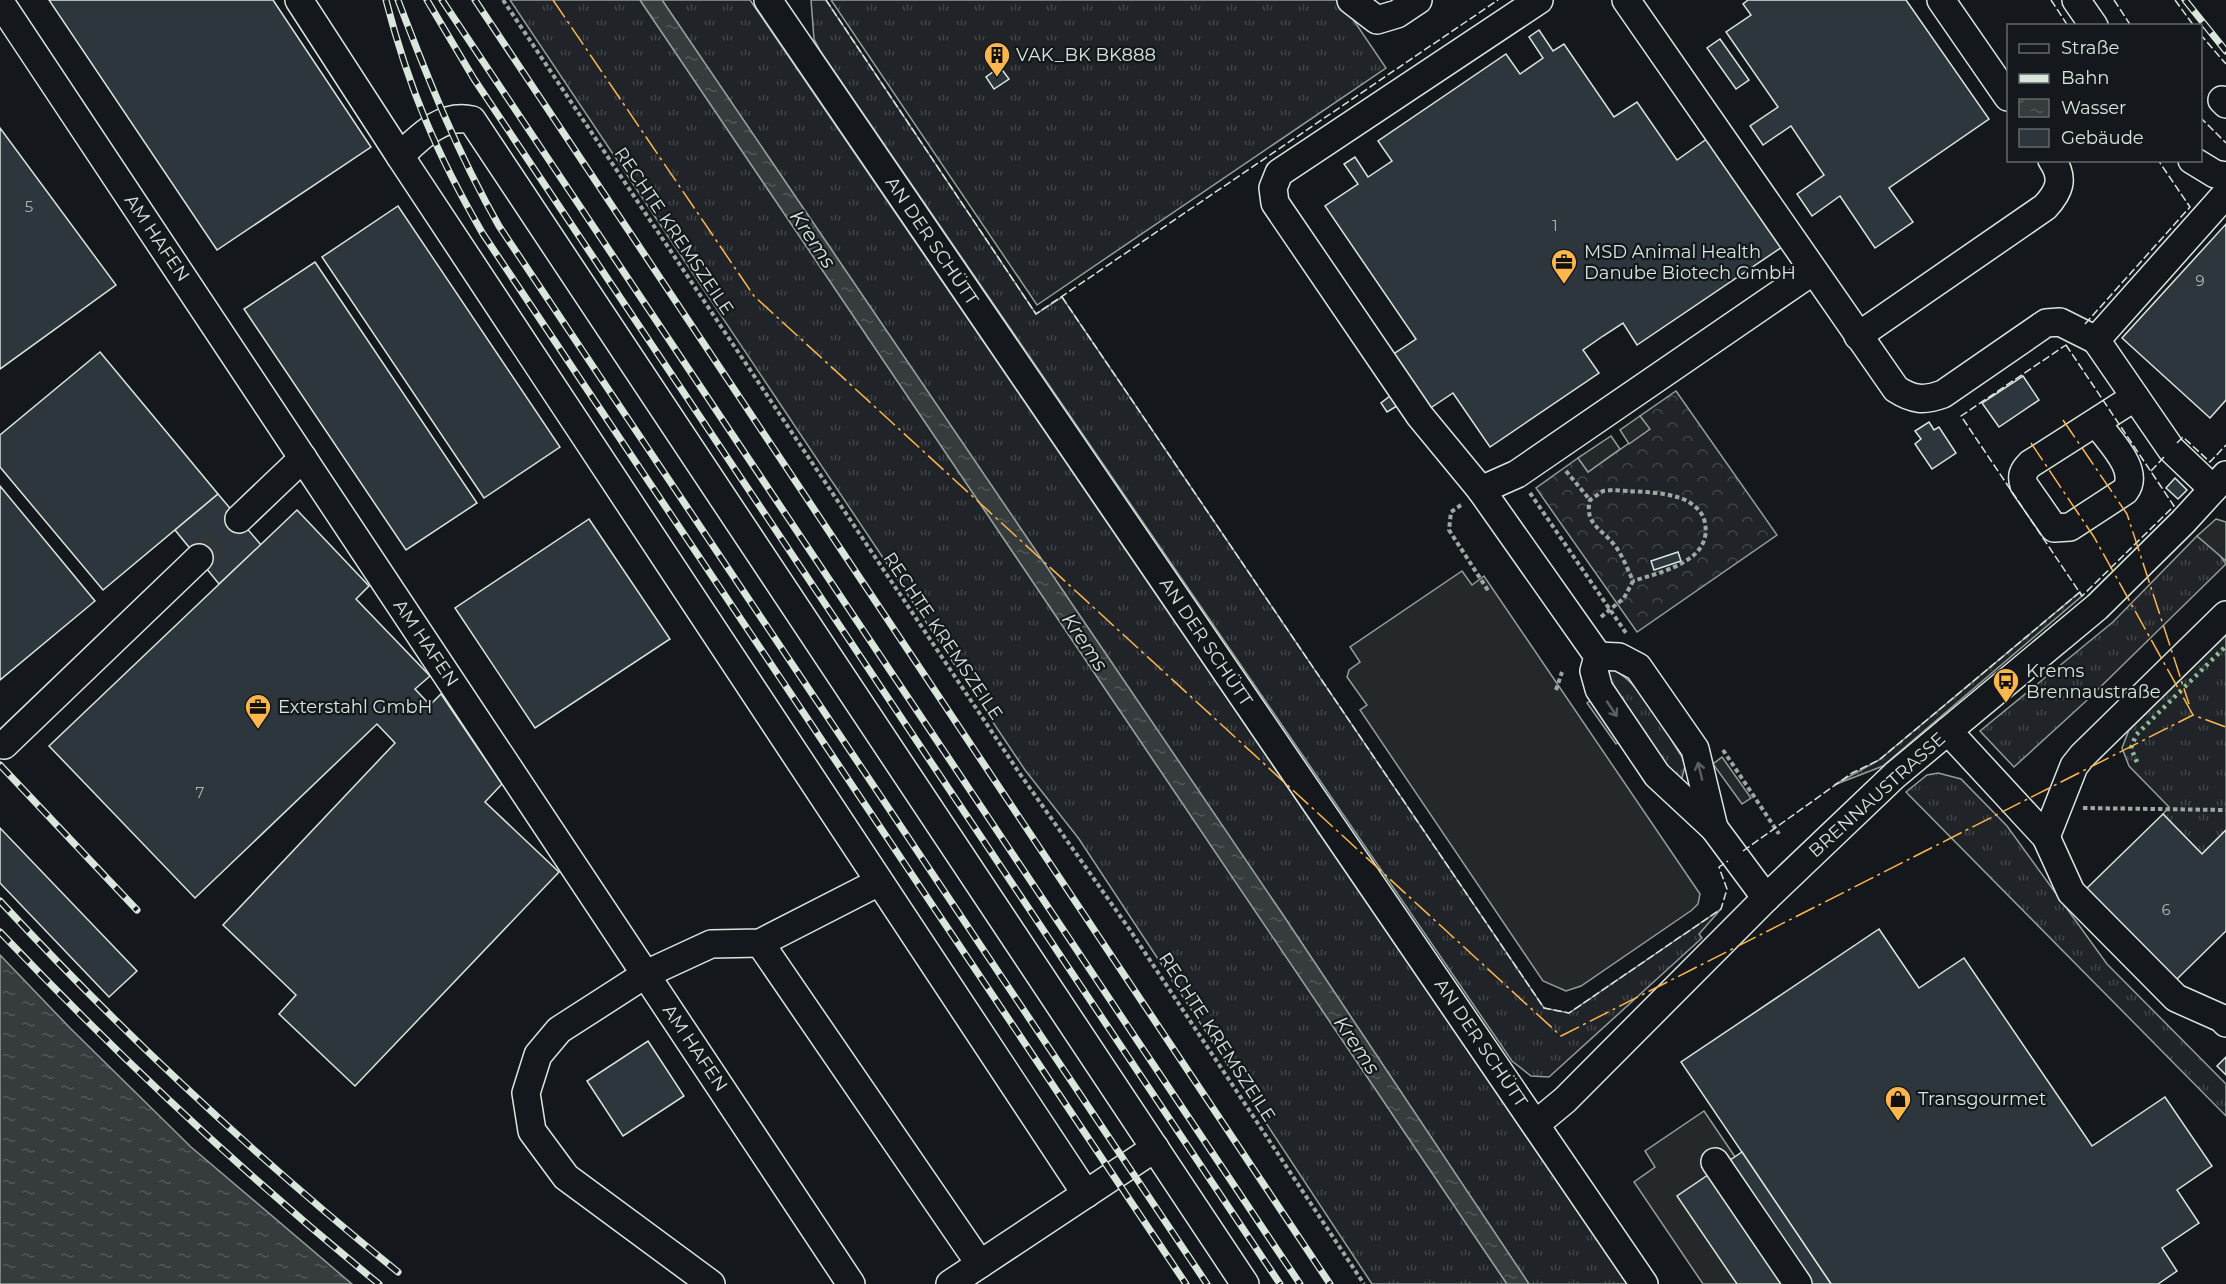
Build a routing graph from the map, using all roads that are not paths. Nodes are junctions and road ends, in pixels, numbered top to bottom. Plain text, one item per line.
1 (299, 0) edge
2 (768, 0) edge
3 (1352, 0) edge
4 (1418, 0) edge
5 (1539, 0) edge
6 (1626, 0) edge
7 (1941, 0) edge
8 (2076, 0) edge
9 (4, 3) edge
10 (786, 12) edge
11 (2093, 24) edge
12 (2007, 96) edge
13 (400, 156) junction
14 (2053, 162) edge
15 (2195, 162) edge
16 (2226, 176) edge
17 (2226, 194) edge
18 (1813, 271) junction
19 (1858, 336) junction
20 (2096, 340) junction
21 (2135, 397) junction
22 (2096, 422) dead end
23 (303, 458) junction
24 (2220, 482) edge
25 (1481, 490) junction
26 (239, 519) tunnel mouth
27 (199, 558) tunnel mouth
28 (2226, 615) edge
29 (1598, 656) junction
30 (1948, 731) junction
31 (4, 745) dead end
32 (1714, 828) junction
33 (2046, 837) junction
34 (879, 882) junction
35 (1766, 898) junction
36 (760, 943) junction
37 (646, 974) junction
38 (2226, 1023) edge
39 (1536, 1124) junction
40 (1155, 1148) junction
41 (1715, 1162) dead end
42 (1086, 1194) junction
43 (980, 1264) junction
44 (711, 1284) edge
45 (852, 1284) edge
46 (950, 1284) edge
47 (1245, 1284) edge
48 (1644, 1284) edge
49 (1798, 1284) edge

1 - 13 street
2 - 10 street, AN DER SCHÜTT
3 - 4 street
5 - 25 street
6 - 18 street
7 - 12 street
8 - 11 street
9 - 23 street, AM HAFEN
10 - 39 street, AN DER SCHÜTT
13 - 34 street
13 - 40 street
14 - 19 street
15 - 16 street
17 - 20 street
18 - 19 street
18 - 25 street
19 - 20 street
20 - 21 street
21 - 22 street
21 - 24 street
23 - 26 street
23 - 37 street, AM HAFEN
24 - 30 street, BRENNAUSTRASSE
25 - 29 street
27 - 31 street
28 - 33 street
29 -> 32 street
32 -> 29 street
30 - 33 street
30 - 35 street, BRENNAUSTRASSE
32 - 35 street
33 - 38 street
34 - 36 street
34 - 42 street
35 - 39 street, BRENNAUSTRASSE
36 - 37 street
36 - 43 street
37 - 44 street
37 - 45 street, AM HAFEN
39 - 48 street, AN DER SCHÜTT
40 - 42 street
40 - 47 street
41 - 49 street
42 - 43 street
43 - 46 street

